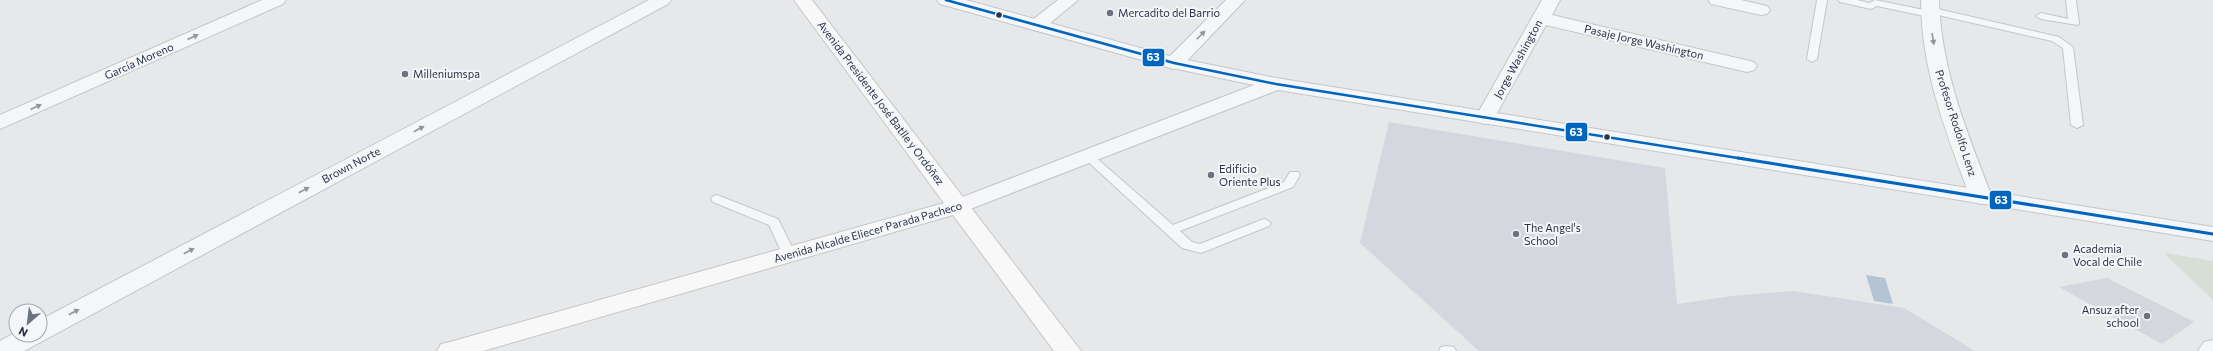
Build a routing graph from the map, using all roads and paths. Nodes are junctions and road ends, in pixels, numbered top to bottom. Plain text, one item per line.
1 (277, 0) edge
2 (803, 0) edge
3 (946, 0) edge
4 (1069, 0) edge
5 (1236, 0) edge
6 (1551, 0) edge
7 (1717, 0) edge
8 (1822, 0) edge
9 (1843, 0) edge
10 (2071, 0) edge
11 (657, 1) edge
12 (1873, 2) edge
13 (1929, 8) edge
14 (1761, 10) dead end
15 (2041, 16) dead end
16 (1542, 18) junction
17 (1037, 25) junction
18 (1812, 59) dead end
19 (1174, 63) junction
20 (1747, 66) dead end
21 (1276, 84) junction
22 (1486, 118) junction
23 (0, 123) edge
24 (2077, 125) dead end
25 (1089, 157) junction
26 (1294, 175) dead end
27 (1980, 197) junction
28 (716, 199) dead end
29 (960, 206) junction
30 (1265, 223) dead end
31 (1171, 230) junction
32 (2213, 234) edge
33 (789, 255) junction
34 (48, 327) edge
35 (17, 343) edge
36 (2213, 349) edge
37 (2, 351) edge
38 (450, 351) edge
39 (1068, 351) edge
40 (2210, 351) edge

23 -> 1 street, García Moreno
2 - 29 main road, Avenida Presidente José Batlle y Ordóñez
3 - 17 street
4 - 17 street
19 -> 5 street
6 - 16 street, Jorge Washington
7 - 14 street
8 - 18 lane
9 - 12 lane
10 - 15 lane
34 -> 11 street, Brown Norte
12 - 13 lane
13 - 24 lane
13 -> 27 street, Profesor Rodolfo Lenz
16 - 20 street, Pasaje Jorge Washington
16 - 22 street, Jorge Washington
17 - 19 street
19 - 21 street
21 - 22 street
21 - 25 street, Avenida Alcalde Eliecer Parada Pacheco
22 - 27 street
25 - 29 street, Avenida Alcalde Eliecer Parada Pacheco
25 - 31 lane
26 - 31 lane
27 - 32 street
28 - 33 lane
29 - 33 main road, Avenida Alcalde Eliecer Parada Pacheco
29 - 39 main road, Avenida Presidente José Batlle y Ordóñez
30 - 31 lane
33 - 38 main road, Avenida Alcalde Eliecer Parada Pacheco
35 - 37 street
36 - 40 street

